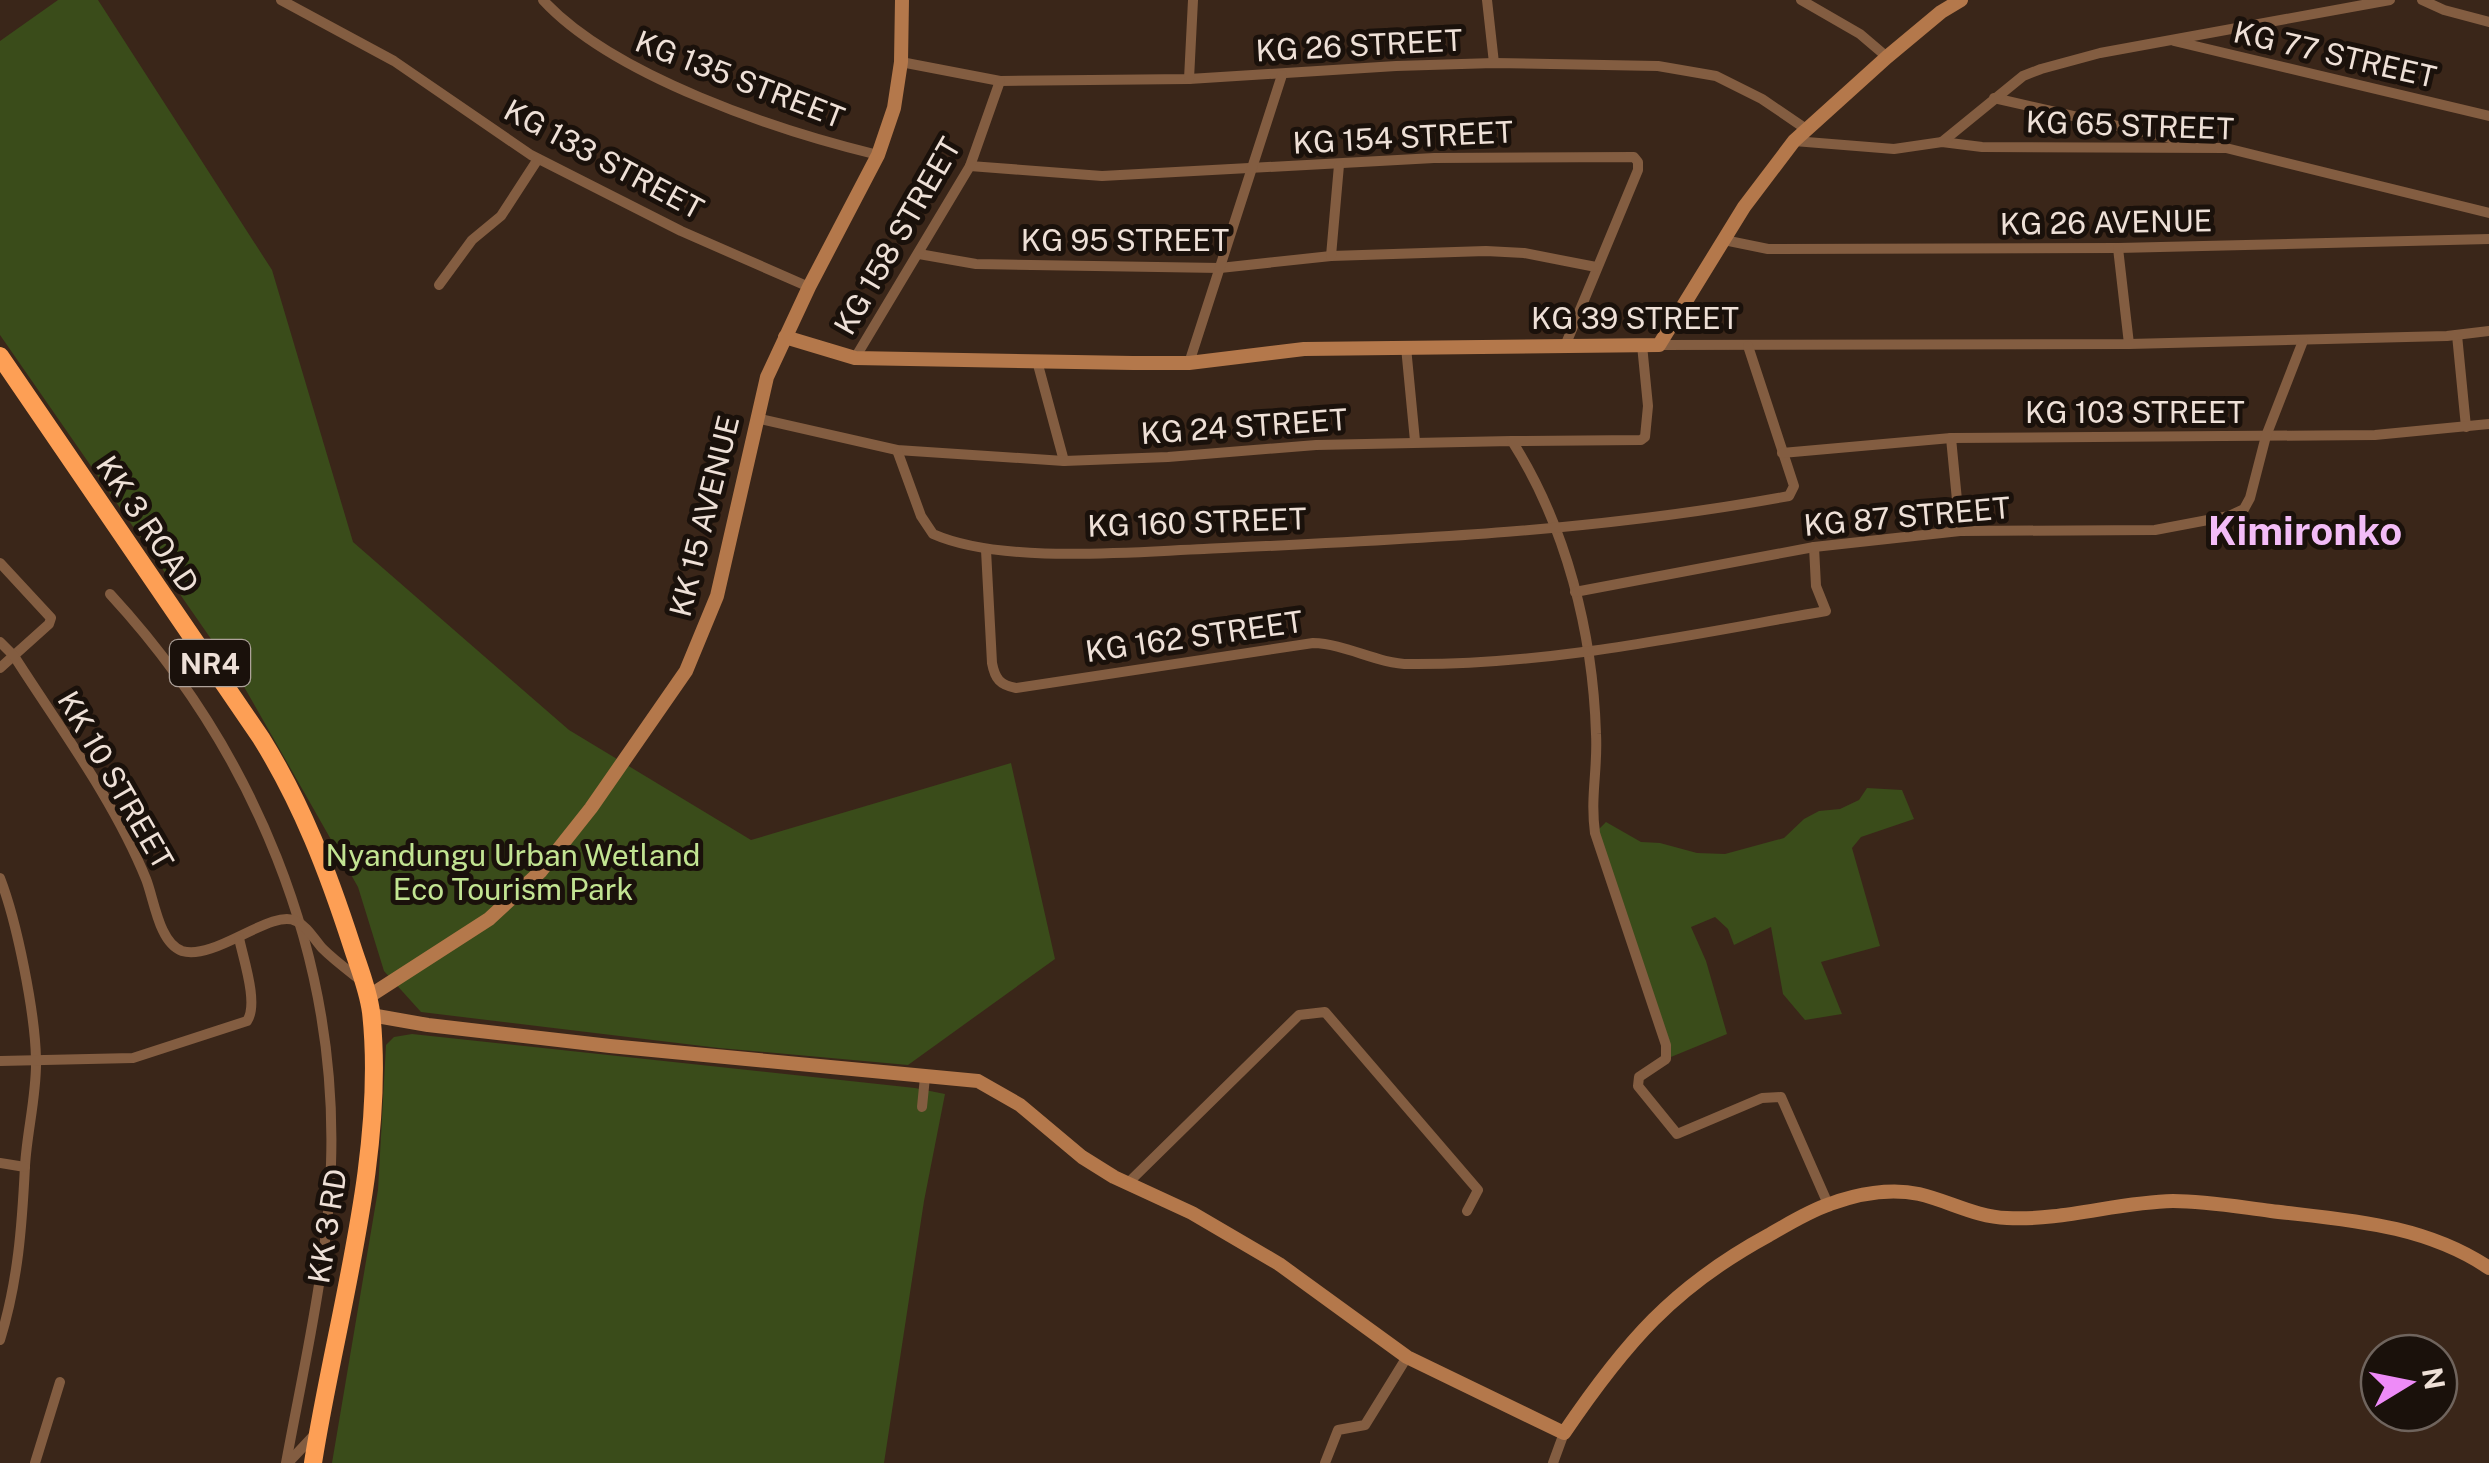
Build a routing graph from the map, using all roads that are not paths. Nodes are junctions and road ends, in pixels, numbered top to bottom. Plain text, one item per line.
1 (281, 0) edge
2 (543, 0) edge
3 (902, 0) edge
4 (1193, 0) edge
5 (1487, 0) edge
6 (1801, 0) edge
7 (1961, 0) edge
8 (2390, 0) edge
9 (2422, 0) edge
10 (2489, 22) edge
11 (2171, 40) junction
12 (1887, 57) junction
13 (901, 62) junction
14 (1494, 63) junction
15 (1282, 75) junction
16 (1189, 79) junction
17 (1000, 81) junction
18 (1994, 98) junction
19 (2489, 116) edge
20 (1806, 129) junction
21 (1794, 141) junction
22 (1942, 142) junction
23 (2202, 145) junction
24 (878, 155) junction
25 (538, 159) junction
26 (1339, 165) junction
27 (970, 166) junction
28 (1252, 170) junction
29 (2489, 213) edge
30 (2489, 239) edge
31 (1724, 240) junction
32 (2118, 248) junction
33 (919, 254) junction
34 (1330, 256) junction
35 (1596, 266) junction
36 (1220, 268) junction
37 (439, 285) dead end
38 (809, 287) junction
39 (2489, 331) edge
40 (2458, 335) junction
41 (785, 337) junction
42 (2303, 341) junction
43 (2129, 344) junction
44 (1642, 345) junction
45 (1660, 345) junction
46 (1565, 346) junction
47 (1748, 346) junction
48 (1406, 347) junction
49 (0, 356) edge
50 (855, 358) junction
51 (1036, 362) junction
52 (1189, 363) junction
53 (756, 418) junction
54 (2489, 424) edge
55 (2466, 427) junction
56 (2266, 436) junction
57 (1951, 438) junction
58 (1415, 441) junction
59 (1512, 441) junction
60 (897, 450) junction
61 (1782, 453) junction
62 (1064, 461) junction
63 (1556, 530) junction
64 (1960, 531) junction
65 (1814, 547) junction
66 (986, 550) junction
67 (0, 563) edge
68 (1575, 592) junction
69 (110, 594) dead end
70 (0, 642) edge
71 (1588, 653) junction
72 (14, 656) junction
73 (0, 668) edge
74 (0, 878) edge
75 (300, 922) junction
76 (239, 938) junction
77 (368, 998) junction
78 (36, 1060) junction
79 (0, 1061) edge
80 (924, 1077) junction
81 (922, 1108) dead end
82 (0, 1163) edge
83 (25, 1167) junction
84 (1128, 1183) junction
85 (1828, 1204) junction
86 (1467, 1211) dead end
87 (2489, 1268) edge
88 (0, 1340) edge
89 (1407, 1356) junction
90 (60, 1382) dead end
91 (318, 1432) junction
92 (1564, 1433) junction
93 (35, 1463) edge
94 (287, 1463) edge
95 (312, 1463) edge
96 (1324, 1463) edge
97 (1552, 1463) edge

1 - 25 street, KG 133 STREET
2 - 24 street, KG 135 STREET
3 - 13 street, KK 15 AVENUE
4 - 16 street
5 - 14 street
6 - 12 street
7 - 12 street
8 - 11 street
9 - 10 street
11 - 18 street
11 - 19 street, KG 77 STREET
12 - 20 street
13 - 17 street, KG 26 STREET
13 - 24 street, KK 15 AVENUE
14 - 15 street, KG 26 STREET
14 - 20 street, KG 26 STREET
15 - 16 street, KG 26 STREET
15 - 28 street
16 - 17 street, KG 26 STREET
17 - 27 street, KG 158 STREET
18 - 22 street
18 - 23 street
20 - 21 street
21 - 22 street, KG 65 STREET
21 - 31 street
22 - 23 street, KG 65 STREET
23 - 29 street, KG 65 STREET
24 - 38 street, KK 15 AVENUE
25 - 37 street
25 - 38 street, KG 133 STREET
26 - 28 street, KG 154 STREET
26 - 34 street
26 - 35 street, KG 154 STREET
27 - 28 street, KG 154 STREET
27 - 33 street, KG 158 STREET
28 - 36 street
30 - 32 street, KG 26 AVENUE
31 - 32 street, KG 26 AVENUE
31 - 45 street
32 - 43 street
33 - 36 street, KG 95 STREET
33 - 50 street, KG 158 STREET
34 - 35 street, KG 95 STREET
34 - 36 street, KG 95 STREET
35 - 46 street, KG 154 STREET
36 - 52 street
38 - 41 street, KK 15 AVENUE
39 - 40 street, KG 39 STREET
40 - 42 street, KG 39 STREET
40 - 55 street
41 - 50 street, KG 39 STREET
41 - 53 street, KK 15 AVENUE
42 - 43 street, KG 39 STREET
42 - 56 street
43 - 47 street, KG 39 STREET
44 - 45 street, KG 39 STREET
44 - 46 street, KG 39 STREET
44 - 59 street, KG 24 STREET
45 - 47 street, KG 39 STREET
46 - 48 street, KG 39 STREET
47 - 61 street
48 - 52 street, KG 39 STREET
48 - 58 street
49 - 77 highway, KK 3 ROAD / NR4
50 - 51 street, KG 39 STREET
51 - 52 street, KG 39 STREET
51 - 62 street
53 - 60 street, KG 24 STREET
53 - 77 street, KK 15 AVENUE
54 - 55 street, KG 103 STREET
55 - 56 street, KG 103 STREET
56 - 57 street, KG 103 STREET
56 - 64 street, KG 87 STREET
57 - 61 street, KG 103 STREET
57 - 64 street
58 - 59 street, KG 24 STREET
58 - 62 street, KG 24 STREET
59 - 63 street
60 - 62 street, KG 24 STREET
60 - 66 street, KG 160 STREET
61 - 63 street, KG 160 STREET
63 - 66 street, KG 160 STREET
63 - 68 street
64 - 65 street, KG 87 STREET
65 - 68 street, KG 87 STREET
65 - 71 street
66 - 71 street, KG 162 STREET
67 - 72 street
68 - 71 street
69 - 75 street
70 - 72 street, KK 10 STREET
71 - 85 street
72 - 73 street
72 - 76 street, KK 10 STREET
74 - 78 street
75 - 76 street, KK 10 STREET
75 - 77 street
75 - 94 street
76 - 78 street
77 - 80 street
77 - 91 highway, KK 3 RD / NR4
78 - 79 street
78 - 83 street
80 - 81 street
80 - 84 street
82 - 83 street
83 - 88 street
84 - 86 street
84 - 89 street
85 - 87 street
85 - 92 street
89 - 92 street
89 - 96 street
90 - 93 street
91 - 94 street
91 - 95 highway, KK 3 RD / NR4
92 - 97 street

